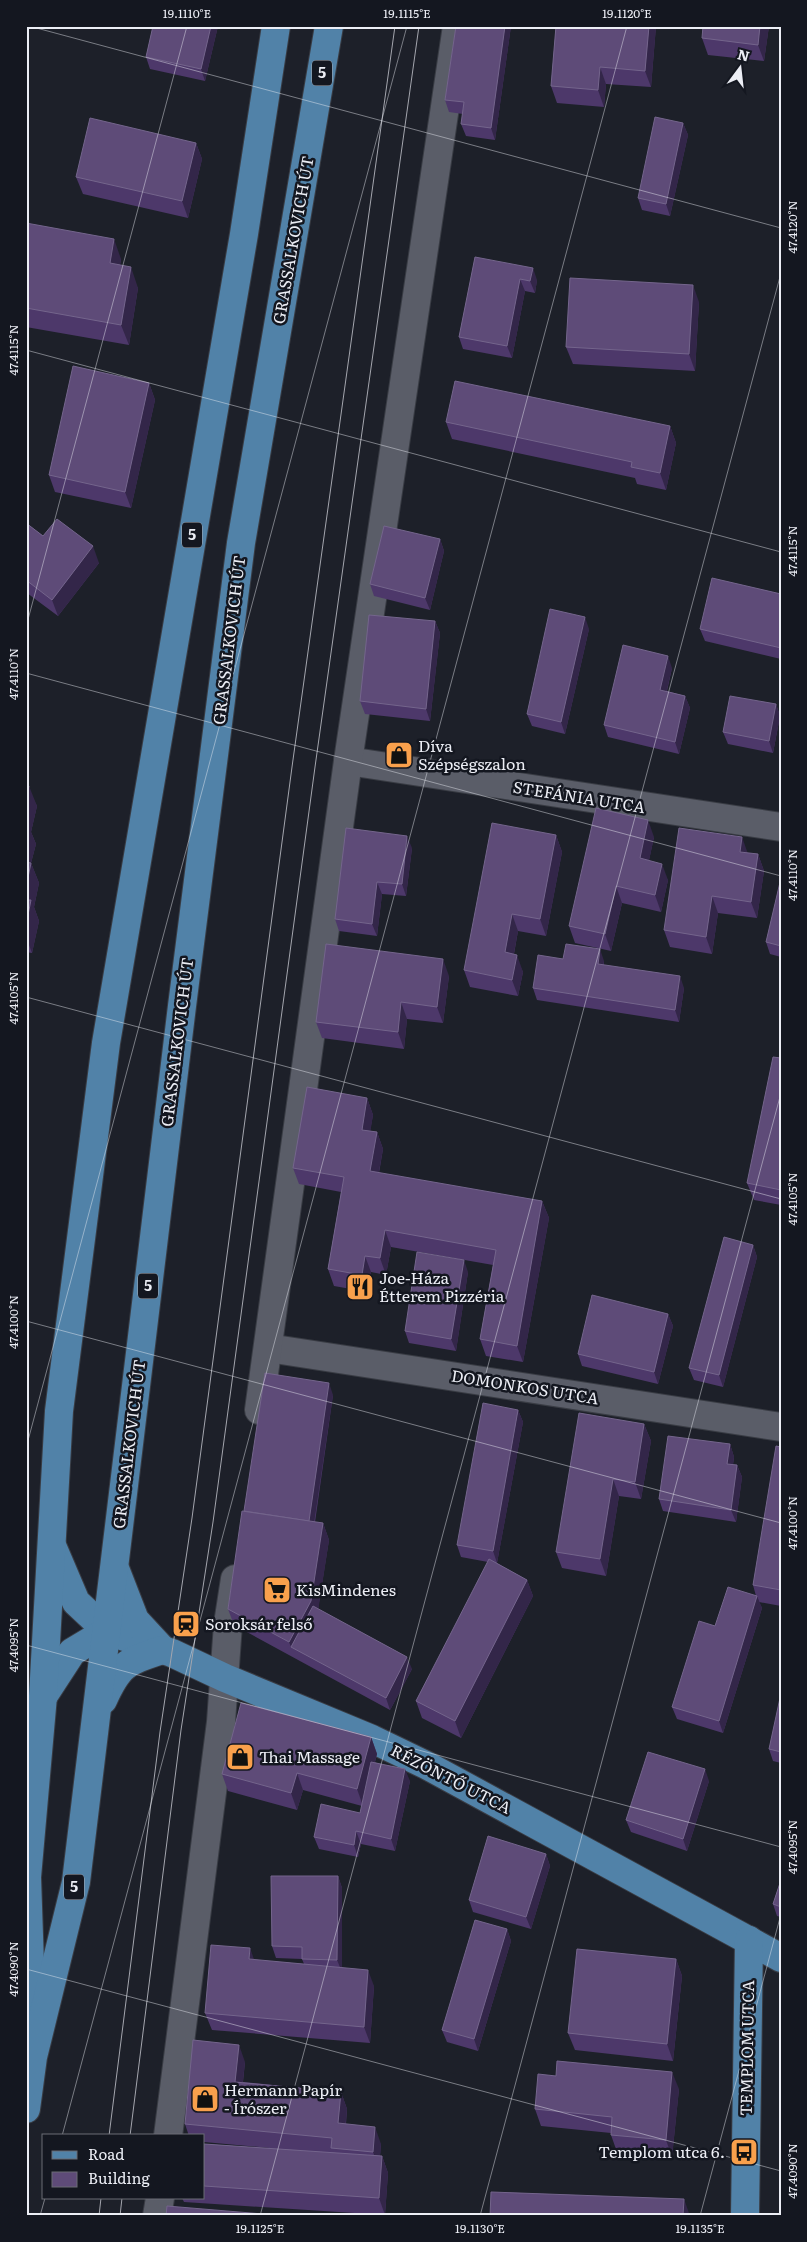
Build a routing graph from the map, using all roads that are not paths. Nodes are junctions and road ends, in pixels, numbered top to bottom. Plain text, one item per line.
1 (276, 26) edge
2 (329, 26) edge
3 (457, 26) edge
4 (348, 762) junction
5 (781, 827) edge
6 (268, 1348) junction
7 (781, 1427) edge
8 (256, 1437) edge
9 (50, 1541) junction
10 (238, 1555) edge
11 (114, 1567) junction
12 (107, 1631) junction
13 (162, 1650) junction
14 (225, 1678) junction
15 (43, 1696) junction
16 (97, 1713) junction
17 (749, 1940) junction
18 (781, 1958) edge
19 (29, 2057) edge
20 (26, 2109) edge
21 (168, 2134) edge
22 (160, 2200) edge
23 (157, 2216) edge
24 (745, 2216) edge

1 - 9 main road, GRASSALKOVICH ÚT / 5
2 - 11 main road, GRASSALKOVICH ÚT / 5
3 - 4 street
4 - 5 street, STEFÁNIA UTCA
4 - 6 street
6 - 7 street, DOMONKOS UTCA
6 - 8 street
9 - 12 main road
9 - 15 main road, GRASSALKOVICH ÚT / 5
10 - 14 street
11 - 12 main road, GRASSALKOVICH ÚT / 5
11 - 13 main road
12 - 13 main road, RÉZÖNTŐ UTCA
12 - 15 main road
12 - 16 main road, GRASSALKOVICH ÚT / 5
13 - 14 main road, RÉZÖNTŐ UTCA
13 - 16 main road
14 - 17 main road, RÉZÖNTŐ UTCA
14 - 21 street
15 - 19 main road, GRASSALKOVICH ÚT / 5
16 - 19 main road, GRASSALKOVICH ÚT / 5
17 - 18 main road, RÉZÖNTŐ UTCA
17 - 24 main road, TEMPLOM UTCA
19 - 20 main road, GRASSALKOVICH ÚT / 5
22 - 23 street

